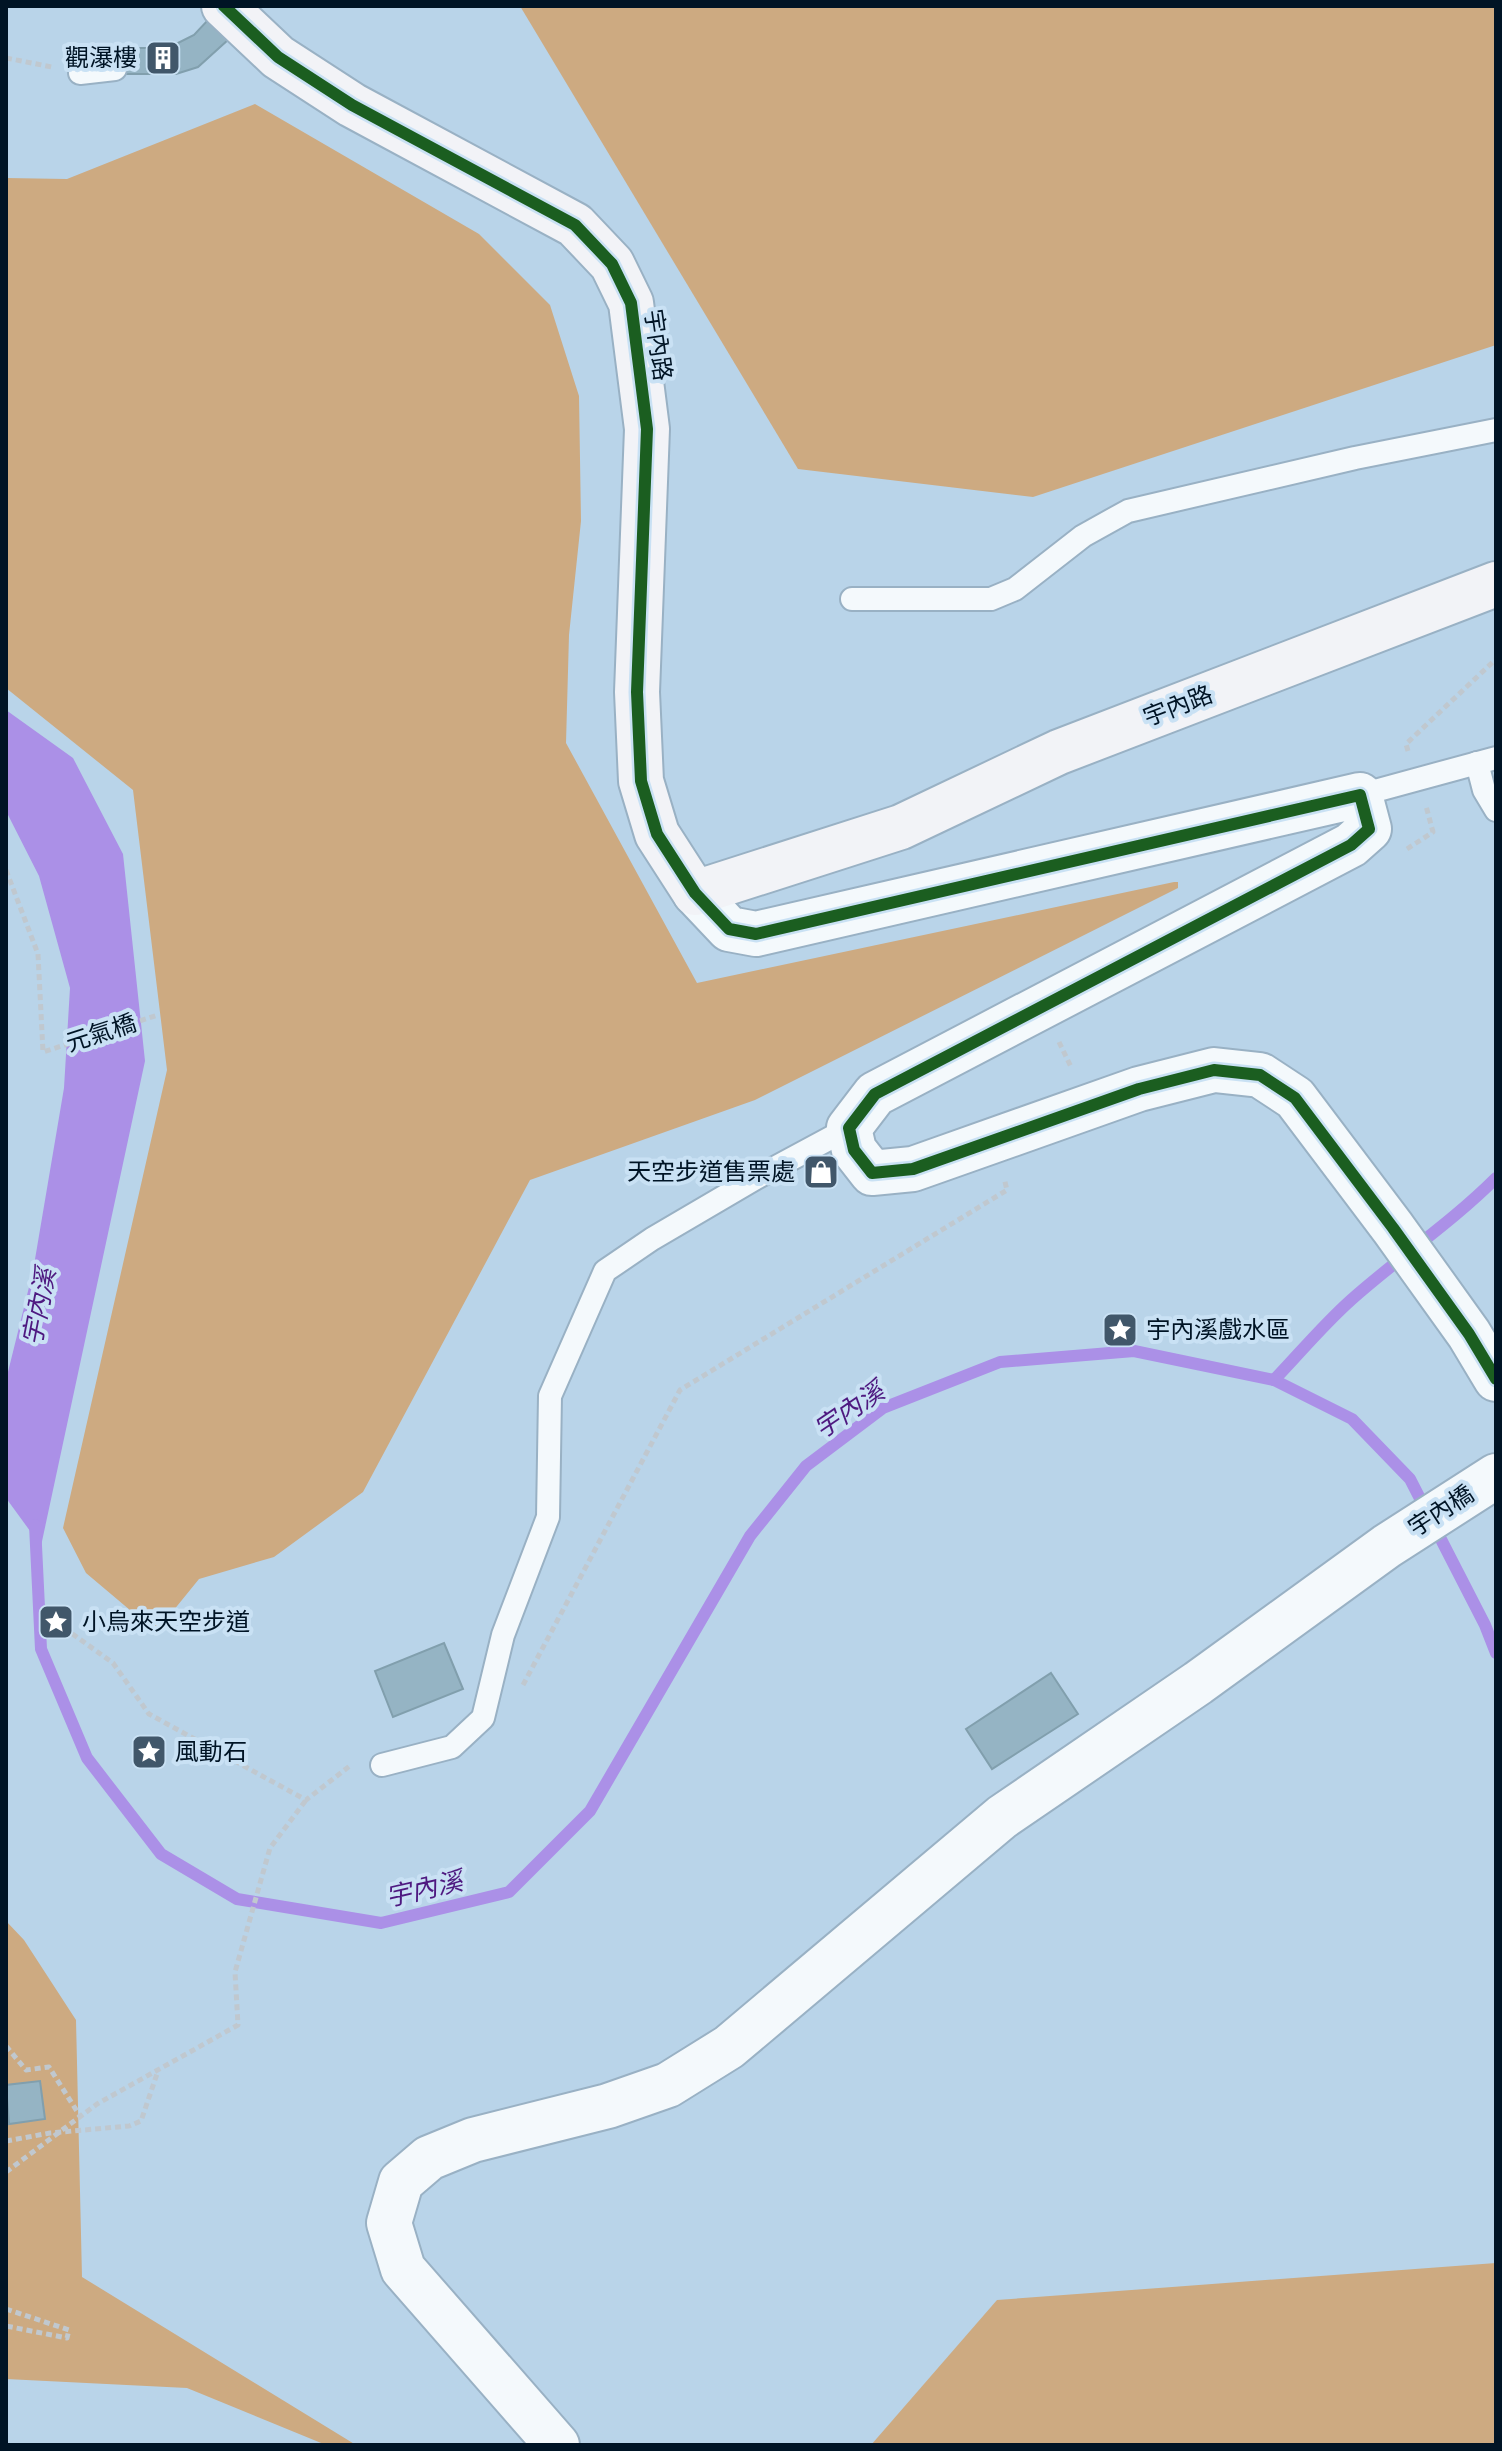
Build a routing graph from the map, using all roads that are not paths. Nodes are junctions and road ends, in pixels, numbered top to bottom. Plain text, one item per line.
1 (222, 15) edge
2 (115, 69) dead end
3 (80, 73) road end
4 (1496, 430) edge
5 (1496, 584) edge
6 (852, 599) dead end
7 (1486, 760) edge
8 (1360, 795) junction
9 (1496, 810) edge
10 (695, 893) junction
11 (849, 1128) junction
12 (1496, 1379) edge
13 (1496, 1476) edge
14 (371, 1761) road end
15 (557, 2445) edge

1 - 10 street, 宇內路
2 - 3 lane
4 - 6 lane
5 - 10 street, 宇內路
7 - 8 lane
7 - 9 lane
8 - 10 street
8 - 11 street
11 - 12 street
11 - 14 lane
13 - 15 street, 宇內橋

